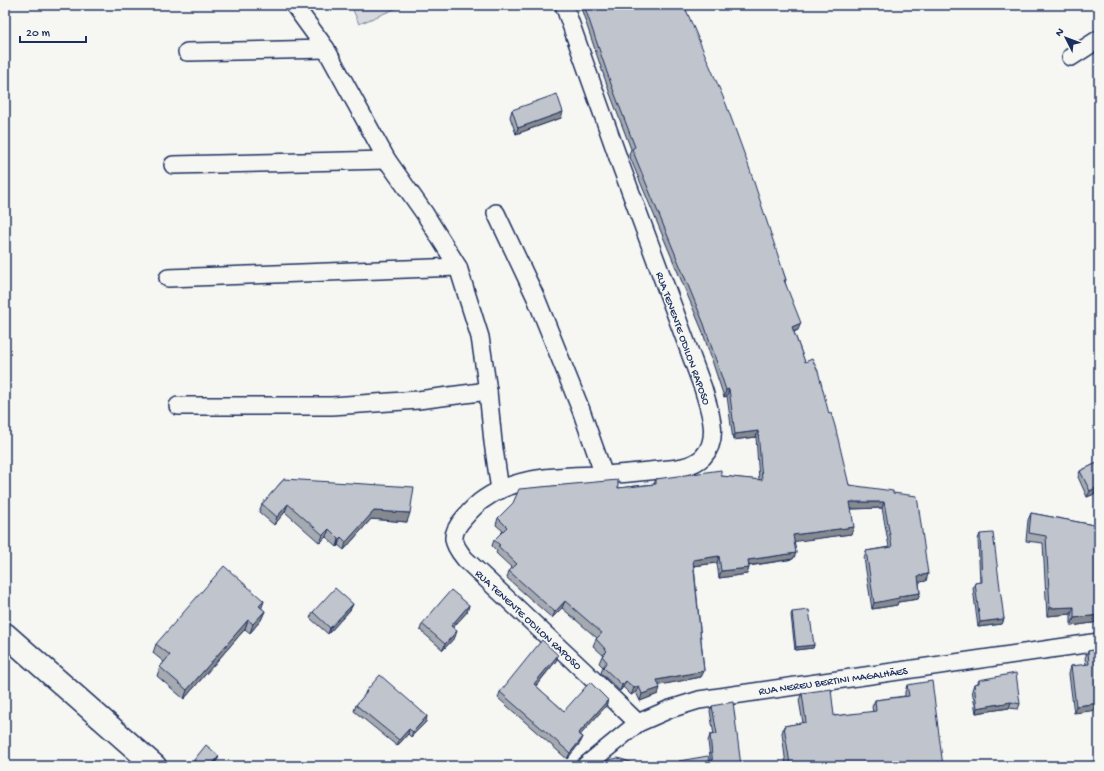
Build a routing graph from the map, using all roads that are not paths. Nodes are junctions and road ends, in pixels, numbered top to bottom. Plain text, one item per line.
1 (294, 5) edge
2 (564, 5) edge
3 (1099, 39) edge
4 (326, 49) junction
5 (187, 52) dead end
6 (1071, 57) dead end
7 (387, 160) junction
8 (173, 165) dead end
9 (496, 212) dead end
10 (458, 267) junction
11 (168, 278) dead end
12 (488, 391) junction
13 (178, 406) dead end
14 (604, 474) junction
15 (500, 490) junction
16 (5, 634) edge
17 (1099, 642) edge
18 (638, 723) junction
19 (155, 766) edge
20 (585, 766) edge

1 - 4 street
2 - 14 street, RUA TENENTE ODILON RAPOSO
3 - 6 street
4 - 5 street
4 - 7 street
7 - 8 street
7 - 10 street
9 - 14 street
10 - 11 street
10 - 12 street
12 - 13 street
12 - 15 street
14 - 15 street, RUA TENENTE ODILON RAPOSO
15 - 18 street, RUA TENENTE ODILON RAPOSO
16 - 19 street
17 - 18 street, RUA NEREU BERTINI MAGALHÃES
18 - 20 street, RUA NEREU BERTINI MAGALHÃES

